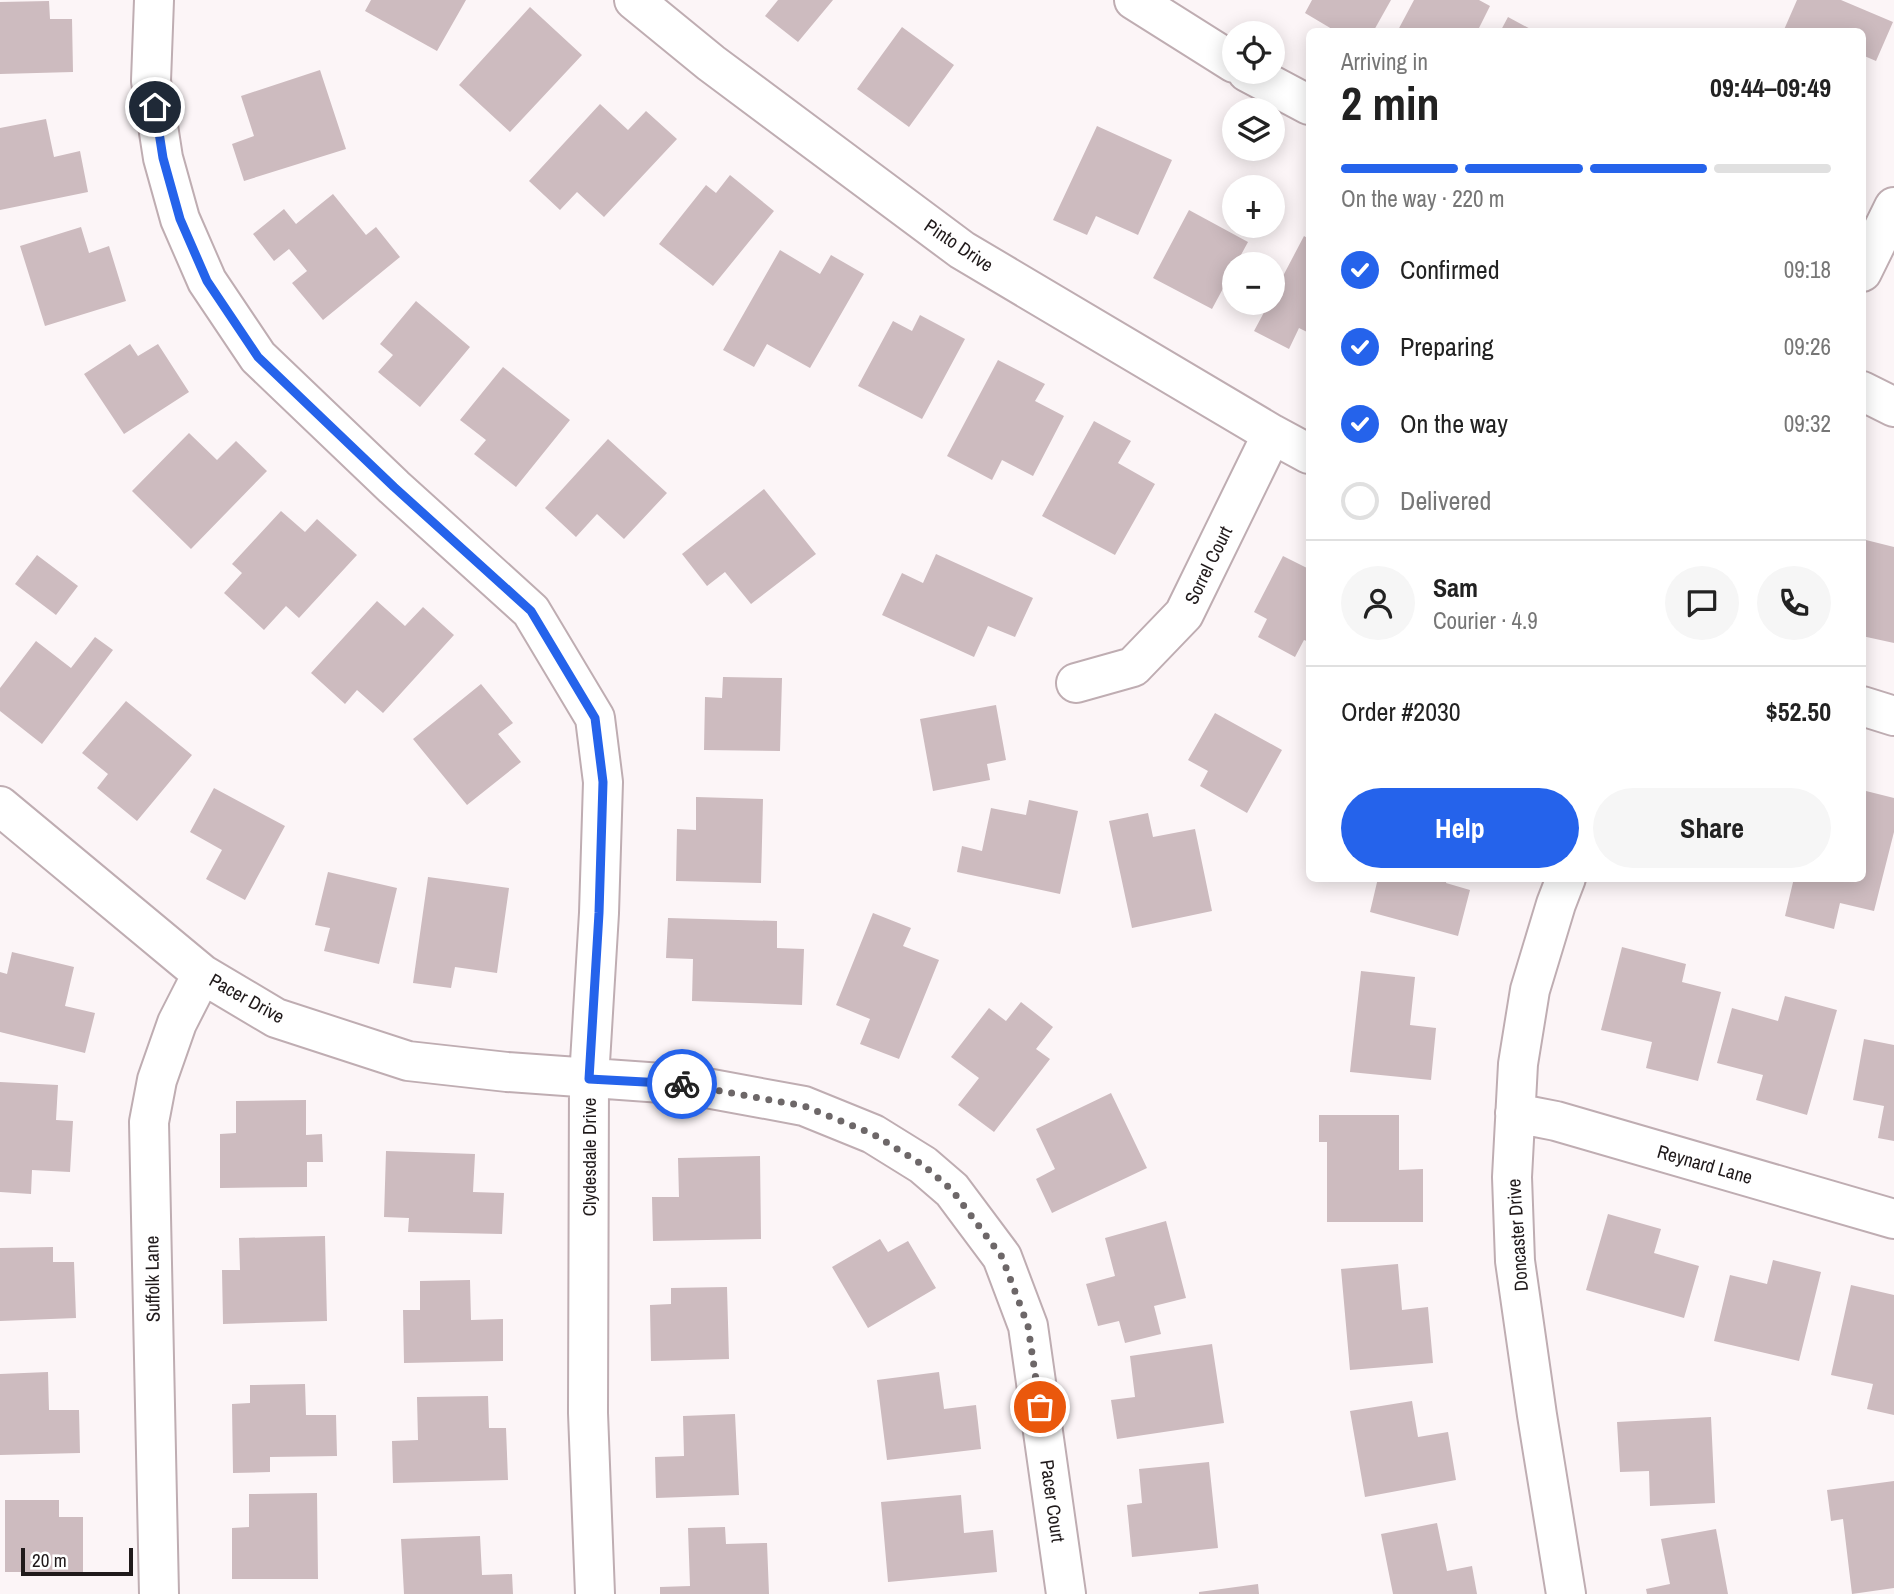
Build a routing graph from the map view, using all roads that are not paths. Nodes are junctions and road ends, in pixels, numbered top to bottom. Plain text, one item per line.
1 (154, 0) edge
2 (634, 0) edge
3 (1134, 0) edge
4 (1222, 55) edge
5 (1270, 84) edge
6 (1306, 103) edge
7 (1894, 207) edge
8 (1866, 264) edge
9 (1866, 393) edge
10 (1894, 407) edge
11 (1272, 434) junction
12 (1306, 452) edge
13 (1076, 683) dead end
14 (1866, 707) edge
15 (1894, 716) edge
16 (0, 806) edge
17 (1564, 882) edge
18 (202, 974) junction
19 (589, 1079) junction
20 (1515, 1113) junction
21 (1894, 1219) edge
22 (159, 1594) edge
23 (595, 1594) edge
24 (1066, 1594) edge
25 (1566, 1594) edge

1 - 19 street, Clydesdale Drive
2 - 11 street, Pinto Drive
3 - 4 street
5 - 6 street
7 - 8 street
9 - 10 street
11 - 12 street, Pinto Drive
11 - 13 street, Sorrel Court
14 - 15 street
16 - 18 street, Pacer Drive
17 - 20 street, Doncaster Drive
18 - 19 street, Pacer Drive
18 - 22 street, Suffolk Lane
19 - 23 street, Clydesdale Drive
19 - 24 street, Pacer Court
20 - 21 street, Reynard Lane
20 - 25 street, Doncaster Drive

